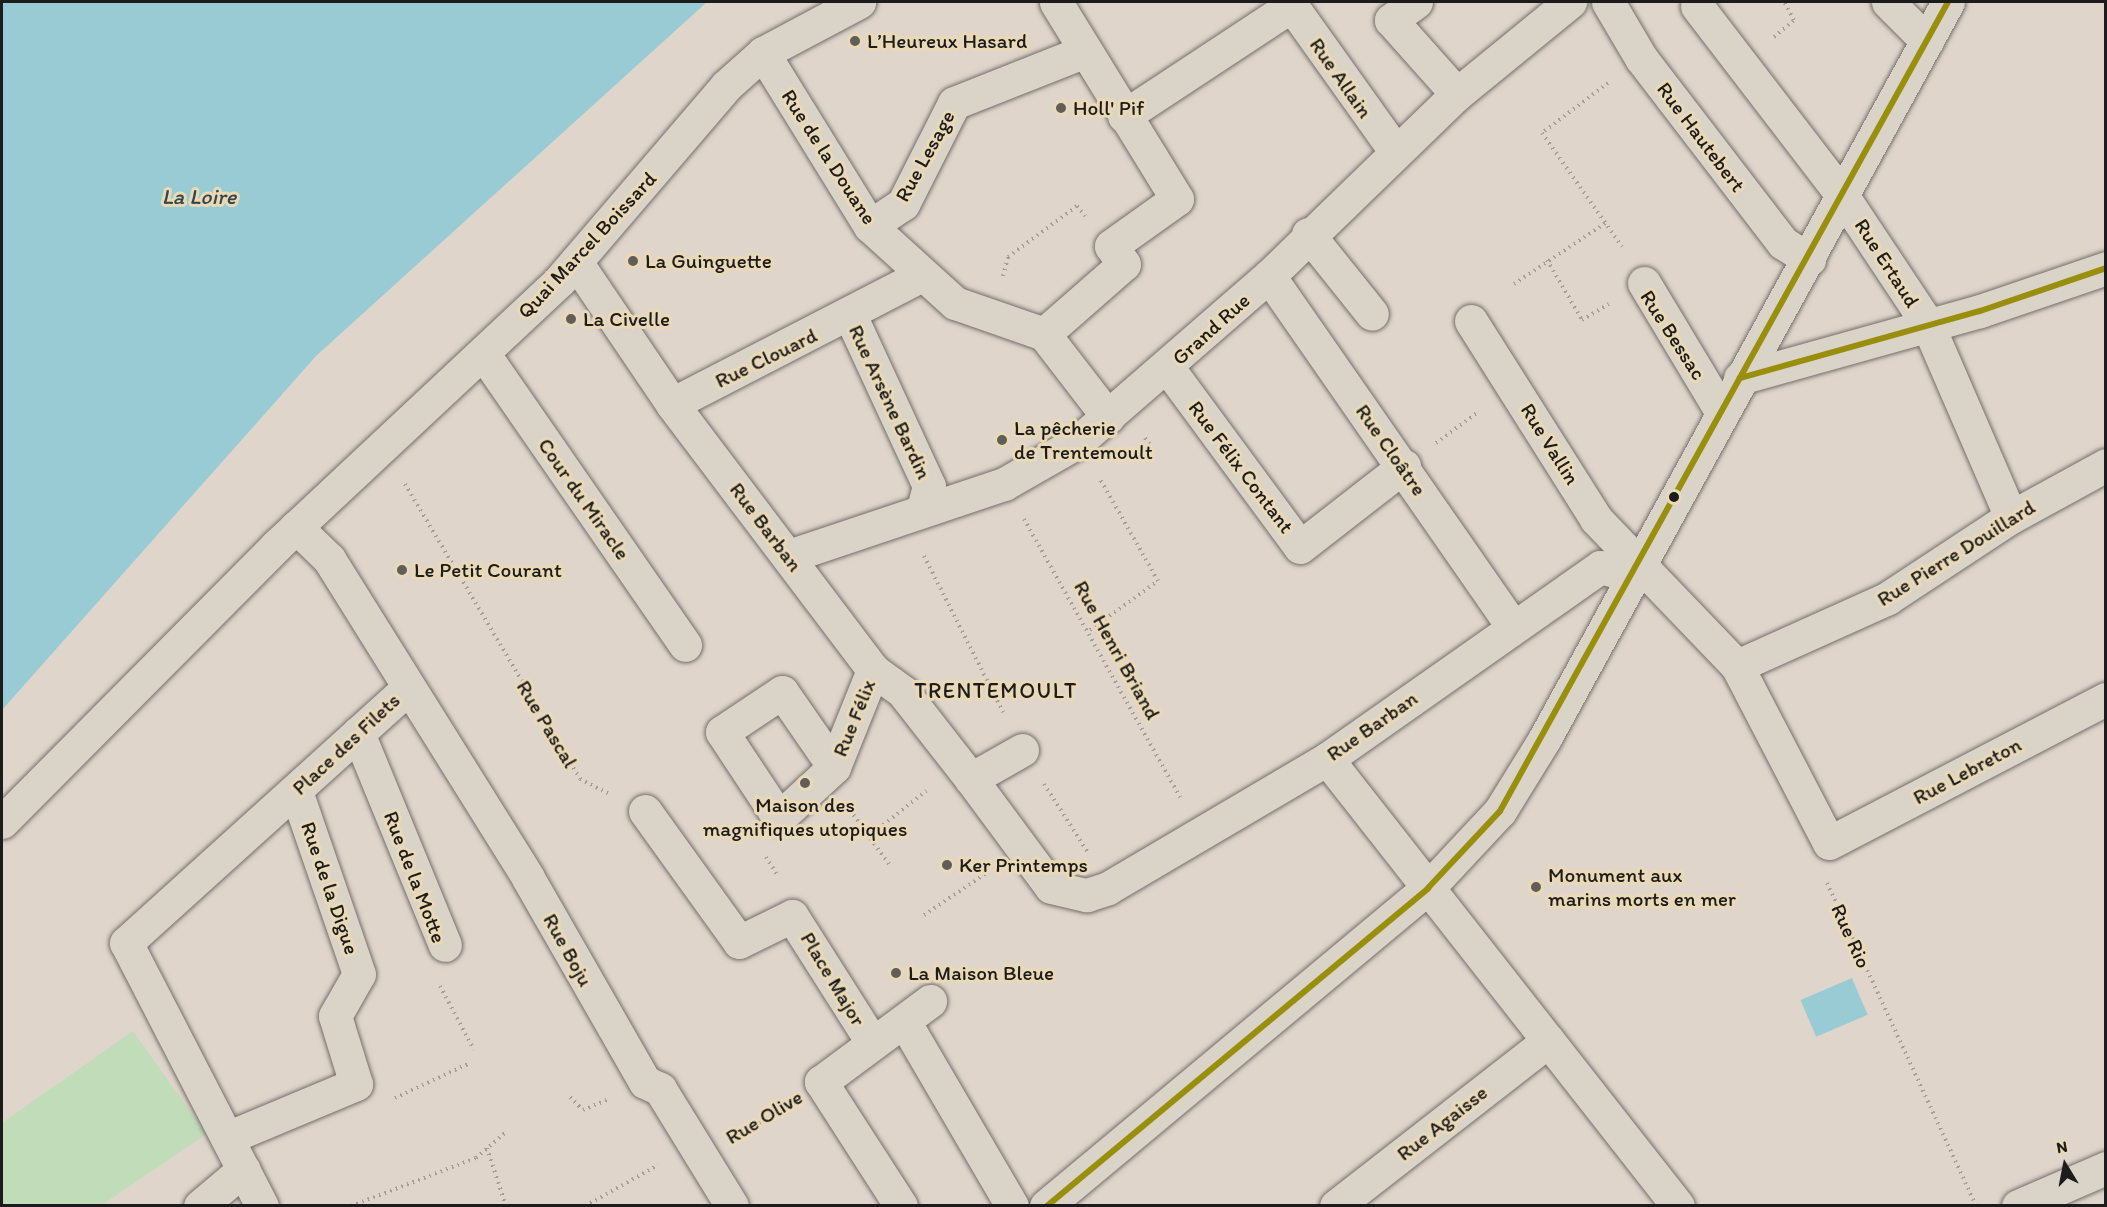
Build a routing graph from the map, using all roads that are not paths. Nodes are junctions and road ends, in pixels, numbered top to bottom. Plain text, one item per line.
1 (859, 2) edge
2 (1056, 2) edge
3 (1416, 2) edge
4 (1570, 2) edge
5 (1608, 2) edge
6 (1888, 2) edge
7 (1948, 2) edge
8 (1290, 4) edge
9 (1697, 6) dead end
10 (1927, 41) junction
11 (1083, 52) junction
12 (763, 53) junction
13 (1457, 94) junction
14 (1124, 116) junction
15 (1396, 152) junction
16 (1842, 195) junction
17 (870, 226) junction
18 (1308, 234) junction
19 (1809, 259) junction
20 (576, 262) junction
21 (2106, 268) edge
22 (922, 275) junction
23 (1269, 276) junction
24 (1644, 283) road end
25 (1372, 314) dead end
26 (850, 315) junction
27 (1471, 321) dead end
28 (1927, 323) junction
29 (1044, 334) junction
30 (483, 353) junction
31 (1168, 368) junction
32 (1740, 378) junction
33 (672, 404) junction
34 (1721, 411) junction
35 (1108, 417) junction
36 (2106, 465) edge
37 (1404, 466) junction
38 (923, 509) junction
39 (2011, 517) junction
40 (296, 527) junction
41 (789, 556) junction
42 (1634, 568) junction
43 (1512, 626) junction
44 (685, 645) dead end
45 (1737, 666) junction
46 (873, 669) junction
47 (406, 689) junction
48 (2106, 699) edge
49 (358, 733) junction
50 (1022, 750) road end
51 (1327, 759) junction
52 (834, 767) junction
53 (964, 773) junction
54 (296, 791) junction
55 (645, 811) road end
56 (2, 822) edge
57 (1428, 888) junction
58 (445, 945) road end
59 (930, 1002) dead end
60 (904, 1021) junction
61 (1548, 1041) junction
62 (872, 1042) junction
63 (227, 1138) junction
64 (2106, 1168) edge
65 (244, 1169) junction
66 (200, 1206) edge
67 (262, 1206) edge
68 (732, 1206) edge
69 (901, 1206) edge
70 (1012, 1206) edge
71 (1046, 1206) edge
72 (1336, 1206) edge
73 (1678, 1206) edge
74 (2018, 1206) edge

1 - 12 street, Quai Marcel Boissard
2 - 11 street
3 - 13 street
4 - 13 street, Grand Rue
5 - 19 street, Rue Hautebert
6 - 10 street
7 - 10 street
8 - 14 street
8 - 15 street, Rue Allain
9 - 16 street, Rue Ertaud
10 - 16 street
11 - 14 street
11 - 17 street, Rue Lesage
12 - 17 street, Rue de la Douane
12 - 20 street, Quai Marcel Boissard
13 - 15 street, Grand Rue
14 - 29 street
15 - 18 street, Grand Rue
16 - 19 street
16 - 28 street, Rue Ertaud
17 - 22 street, Rue de la Douane
18 - 23 street, Grand Rue
18 - 25 street
19 - 32 street
20 - 30 street, Quai Marcel Boissard
20 - 33 street, Rue Barban
21 - 28 street
22 - 26 street, Rue Clouard
22 - 29 street, Rue de la Douane
23 - 31 street, Grand Rue
23 - 37 street, Rue Cloâtre
24 - 34 street, Rue Bessac
26 - 33 street, Rue Clouard
26 - 38 street, Rue Arsène Bardin
27 - 42 street, Rue Vallin
28 - 32 street
28 - 39 street, Rue Ertaud
29 - 35 street
30 - 40 street, Quai Marcel Boissard
30 - 44 street, Cour du Miracle
31 - 35 street, Grand Rue
31 - 37 street, Rue Félix Contant
32 - 34 street
33 - 41 street, Rue Barban
34 - 42 street
35 - 38 street, Grand Rue
36 - 39 street, Rue Pierre Douillard
37 - 43 street, Rue Cloâtre
38 - 41 street, Grand Rue
39 - 45 street, Rue Pierre Douillard
40 - 47 street, Place des Filets
40 - 56 street
41 - 46 street, Rue Barban
42 - 43 street, Rue Barban
42 - 45 street, Rue Vallin
42 - 57 street
43 - 51 street, Rue Barban
45 - 48 street, Rue Lebreton
46 - 52 street, Rue Félix
46 - 53 street, Rue Barban
47 - 49 street, Place des Filets
47 - 68 street, Rue Boju
49 - 54 street, Place des Filets
49 - 58 street, Rue de la Motte
50 - 53 street
51 - 53 street, Rue Barban
51 - 57 street
52 - 52 street, Rue Félix
54 - 63 street, Place des Filets
54 - 63 street, Rue de la Digue
55 - 62 street, Place Major
57 - 61 street
57 - 71 street
59 - 60 street, Rue Olive
60 - 62 street, Rue Olive
60 - 70 street
61 - 72 street, Rue Agaisse
61 - 73 street
62 - 69 street, Rue Olive
63 - 65 street, Place des Filets
64 - 74 street
65 - 66 street
65 - 67 street

